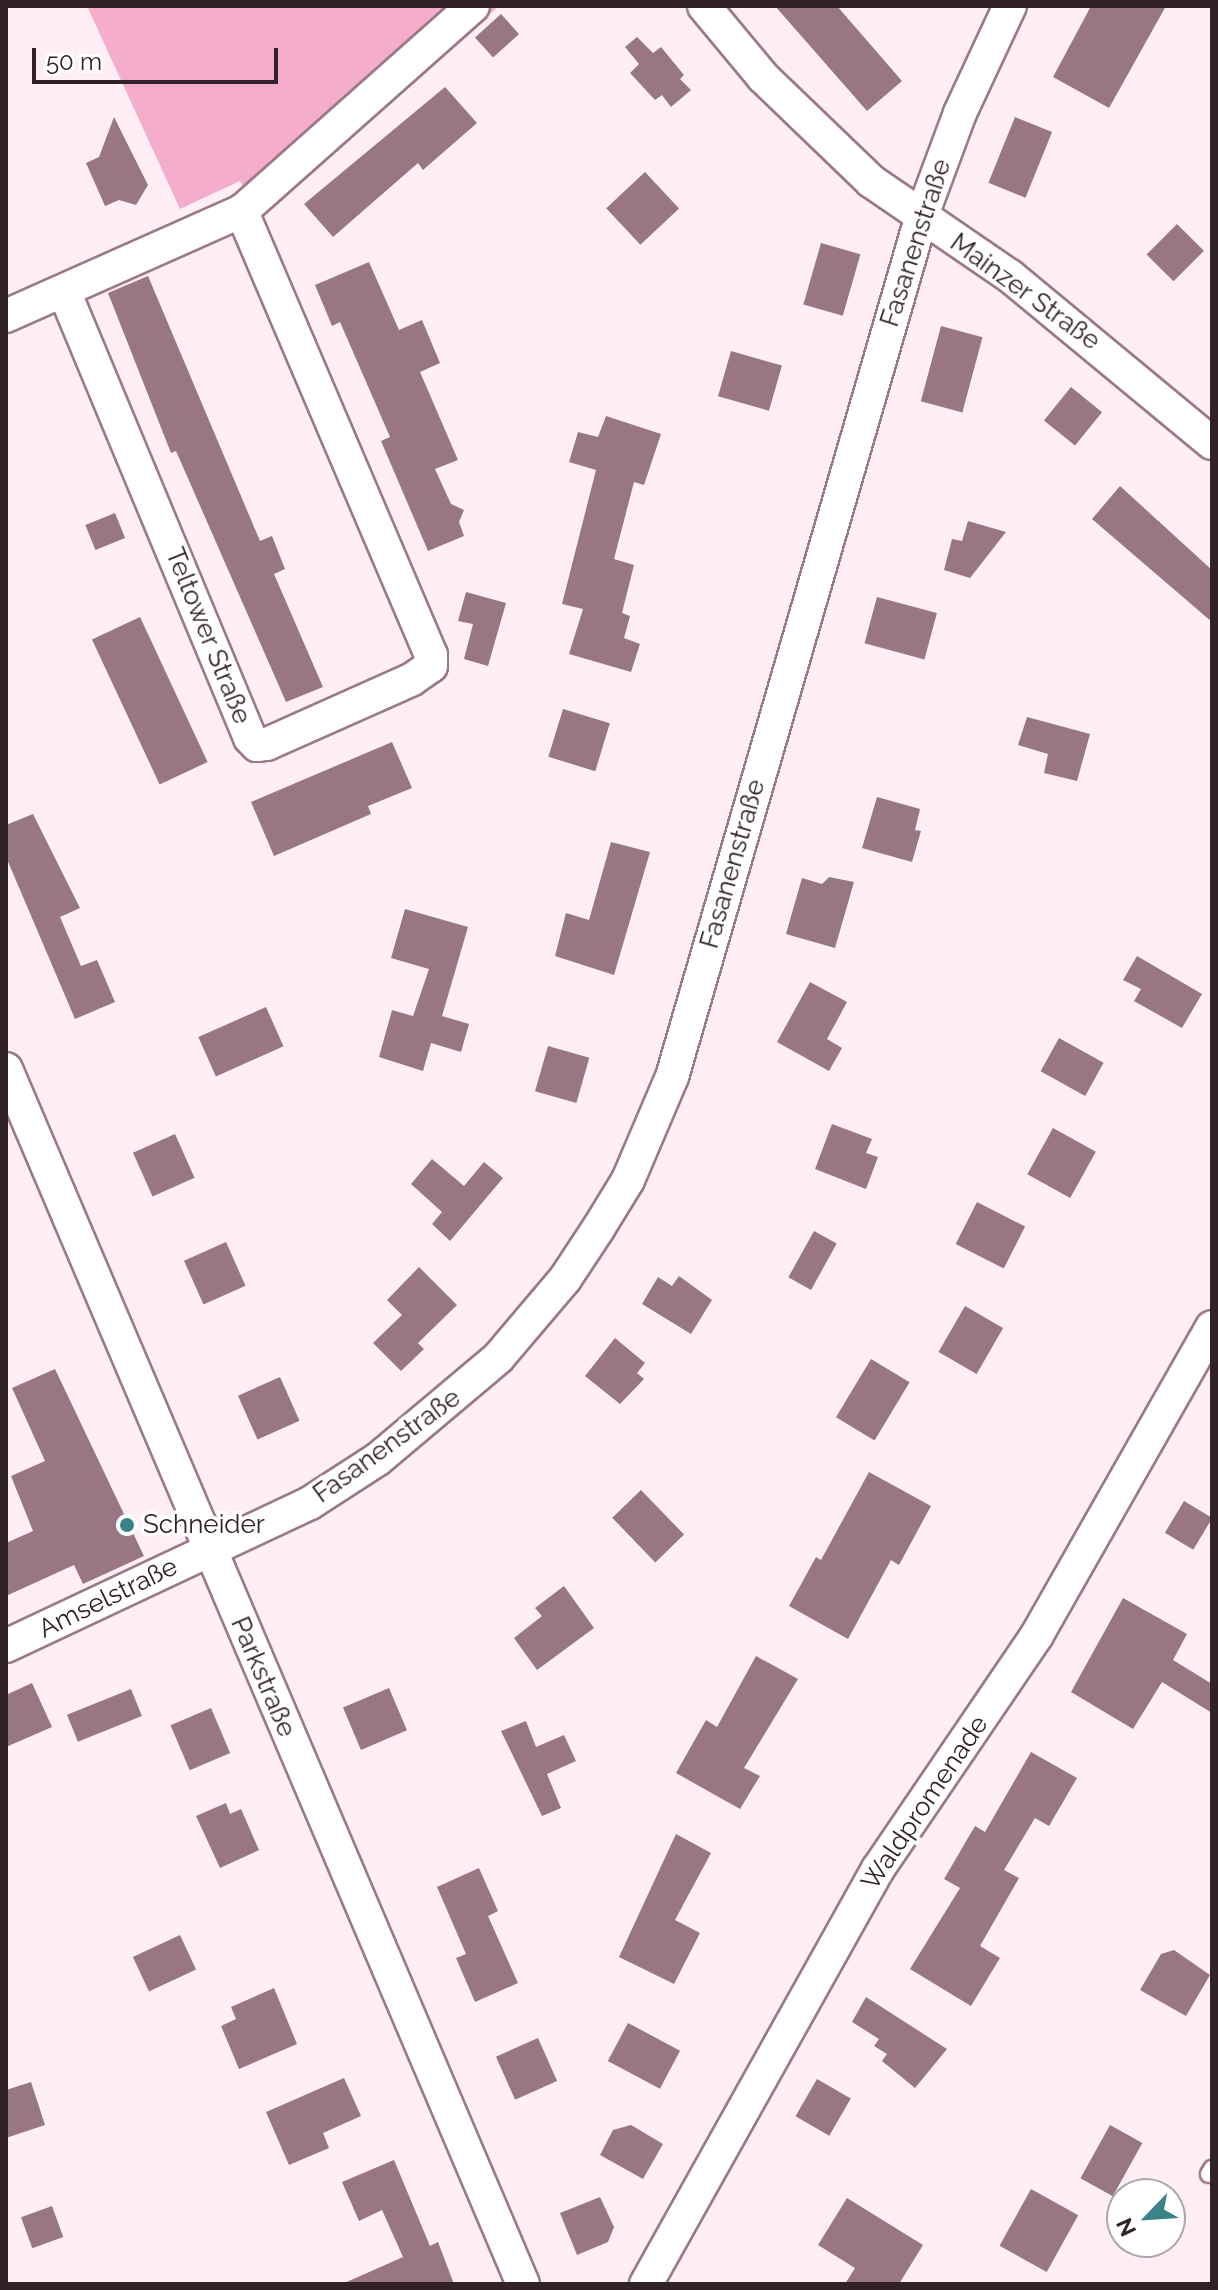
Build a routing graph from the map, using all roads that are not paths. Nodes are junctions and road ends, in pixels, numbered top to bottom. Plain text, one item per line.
1 (473, 6) edge
2 (704, 6) edge
3 (1010, 6) edge
4 (242, 211) junction
5 (921, 218) junction
6 (64, 291) junction
7 (6, 316) edge
8 (1212, 443) edge
9 (6, 1069) edge
10 (1212, 1327) edge
11 (210, 1550) junction
12 (6, 1646) edge
13 (523, 2284) edge
14 (646, 2284) edge

1 - 4 street
2 - 5 street, Mainzer Straße
3 - 5 street, Fasanenstraße
4 - 6 street
4 - 6 street, Teltower Straße
5 - 8 street, Mainzer Straße
5 - 11 street, Fasanenstraße
6 - 7 street
9 - 11 street, Parkstraße
10 - 14 street, Waldpromenade
11 - 12 street, Amselstraße
11 - 13 street, Parkstraße

